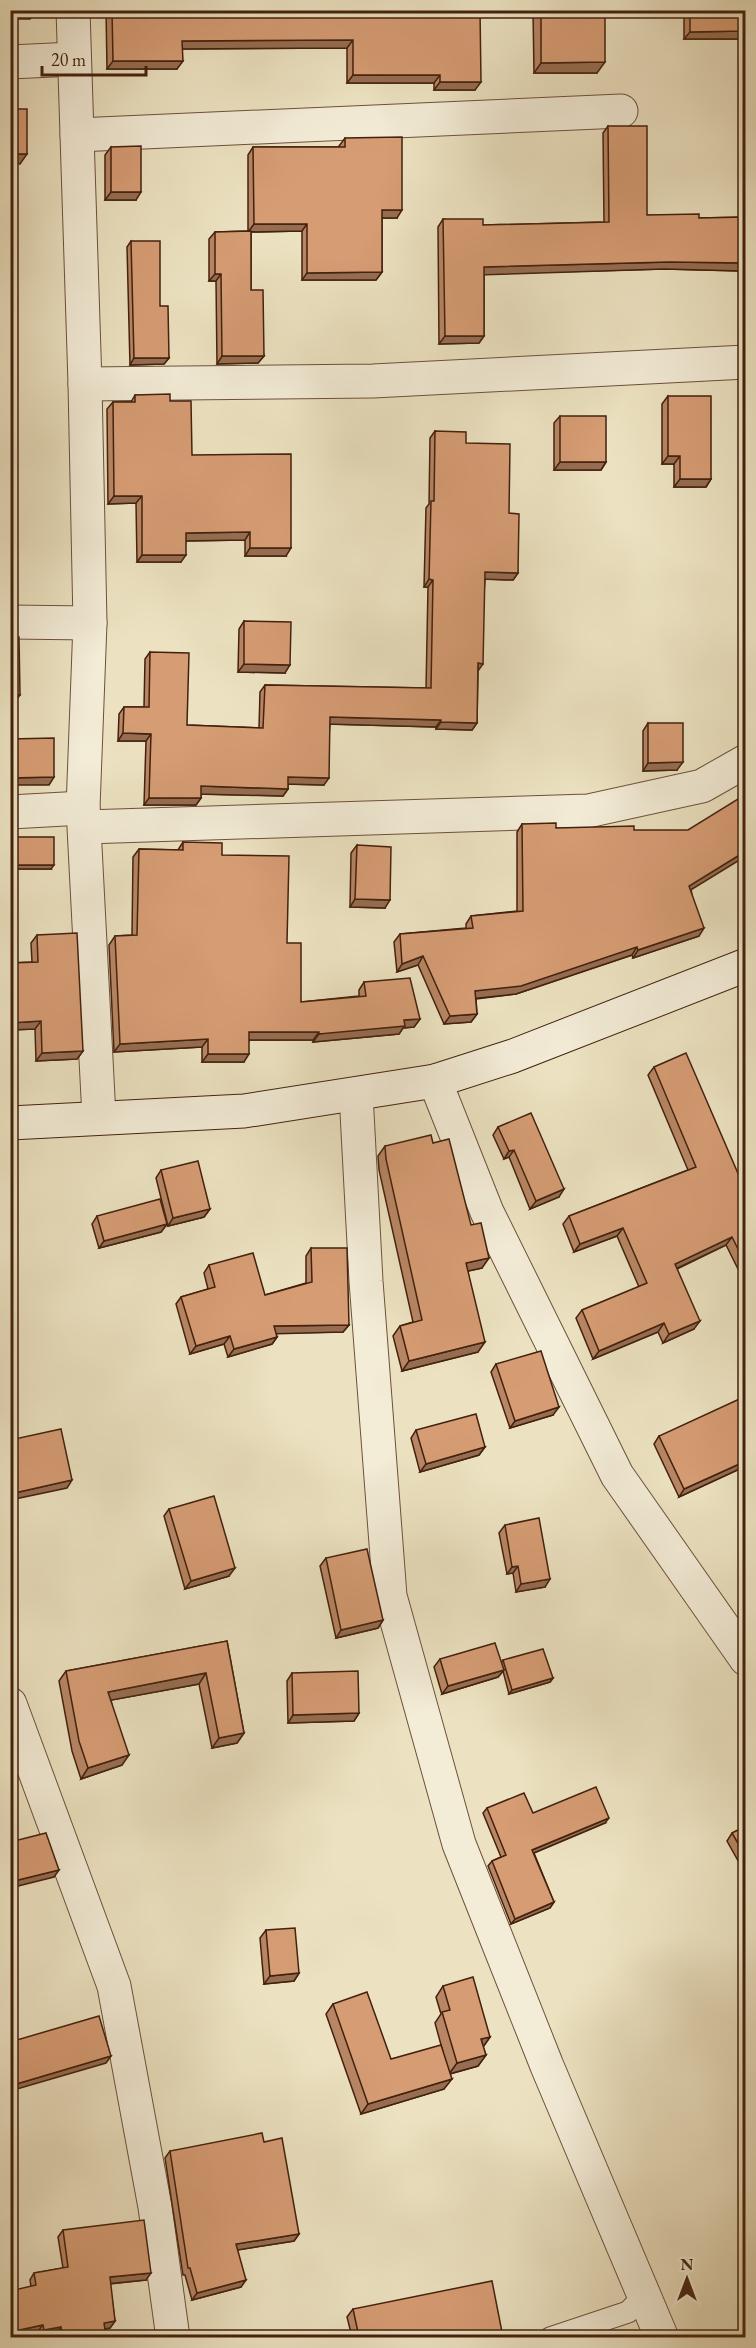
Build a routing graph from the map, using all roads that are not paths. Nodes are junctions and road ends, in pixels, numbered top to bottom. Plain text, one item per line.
1 (73, 10) edge
2 (74, 59) junction
3 (10, 62) edge
4 (621, 111) dead end
5 (77, 135) junction
6 (746, 362) edge
7 (85, 384) junction
8 (10, 622) edge
9 (90, 623) junction
10 (746, 761) edge
11 (10, 812) edge
12 (84, 817) junction
13 (746, 965) edge
14 (435, 1081) junction
15 (356, 1094) junction
16 (99, 1118) junction
17 (10, 1123) edge
18 (746, 1659) edge
19 (13, 1716) edge
20 (645, 2295) junction
21 (173, 2337) edge
22 (549, 2337) edge
23 (663, 2337) edge

1 - 2 street
2 - 3 street
2 - 5 street
4 - 5 street
5 - 7 street
6 - 7 street
7 - 9 street
8 - 9 street
9 - 12 street
10 - 12 street
11 - 12 street
12 - 16 street
13 - 14 street
14 - 15 street
14 - 18 street
15 - 16 street
15 - 20 street
16 - 17 street
19 - 21 street
20 - 22 lane
20 - 23 street

